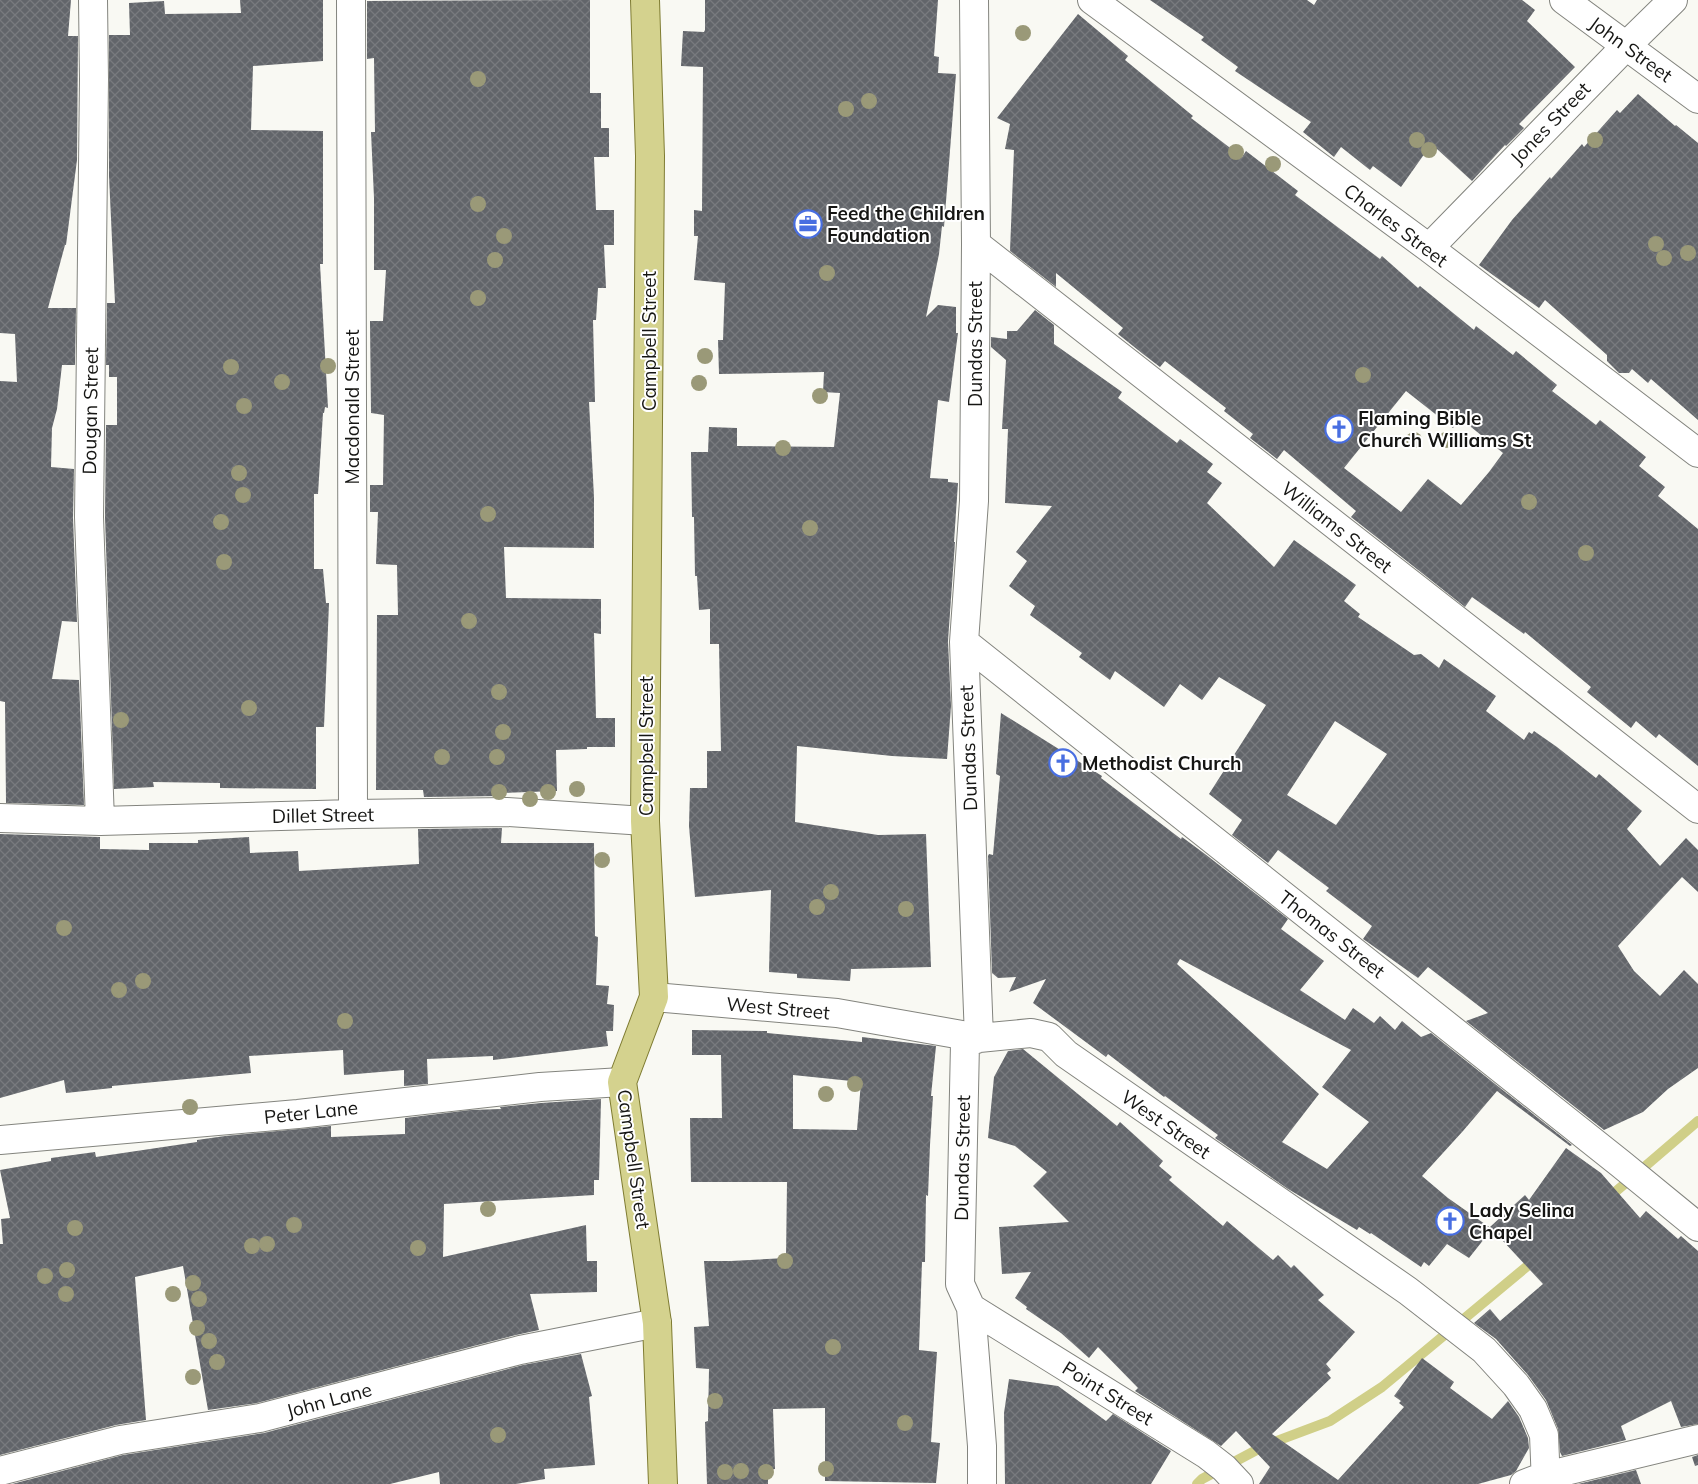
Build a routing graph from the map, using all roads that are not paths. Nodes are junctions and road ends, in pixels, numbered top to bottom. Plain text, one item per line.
1 (93, 0) edge
2 (351, 0) edge
3 (645, 0) edge
4 (974, 0) edge
5 (1092, 0) edge
6 (1564, 0) edge
7 (1673, 0) edge
8 (1627, 45) junction
9 (1698, 98) edge
10 (976, 244) junction
11 (1429, 248) junction
12 (1698, 453) edge
13 (964, 642) junction
14 (1698, 809) edge
15 (353, 814) junction
16 (0, 818) edge
17 (646, 821) junction
18 (100, 822) junction
19 (654, 997) junction
20 (979, 1038) junction
21 (622, 1082) junction
22 (0, 1140) edge
23 (1698, 1227) edge
24 (971, 1308) junction
25 (657, 1323) junction
26 (1698, 1439) edge
27 (0, 1471) edge
28 (1538, 1481) edge
29 (663, 1484) edge
30 (982, 1484) edge
31 (1239, 1484) edge

1 - 18 street, Dougan Street
2 - 15 street, Macdonald Street
3 - 17 main road, Campbell Street
4 - 10 street, Dundas Street
5 - 11 street, Charles Street
6 - 8 street, John Street
7 - 8 street, Jones Street
8 - 9 street, John Street
8 - 11 street, Jones Street
10 - 13 street, Dundas Street
10 - 14 street, Williams Street
11 - 12 street, Charles Street
13 - 20 street, Dundas Street
13 - 23 street, Thomas Street
15 - 17 street, Dillet Street
15 - 18 street, Dillet Street
16 - 18 street, Dillet Street
17 - 19 main road, Campbell Street
19 - 20 street, West Street
19 - 21 main road, Campbell Street
20 - 24 street, Dundas Street
20 - 28 street, West Street
21 - 22 street, Peter Lane
21 - 25 main road, Campbell Street
24 - 30 street, Dundas Street
24 - 31 street, Point Street
25 - 27 street, John Lane
25 - 29 main road, Campbell Street
26 - 28 street

